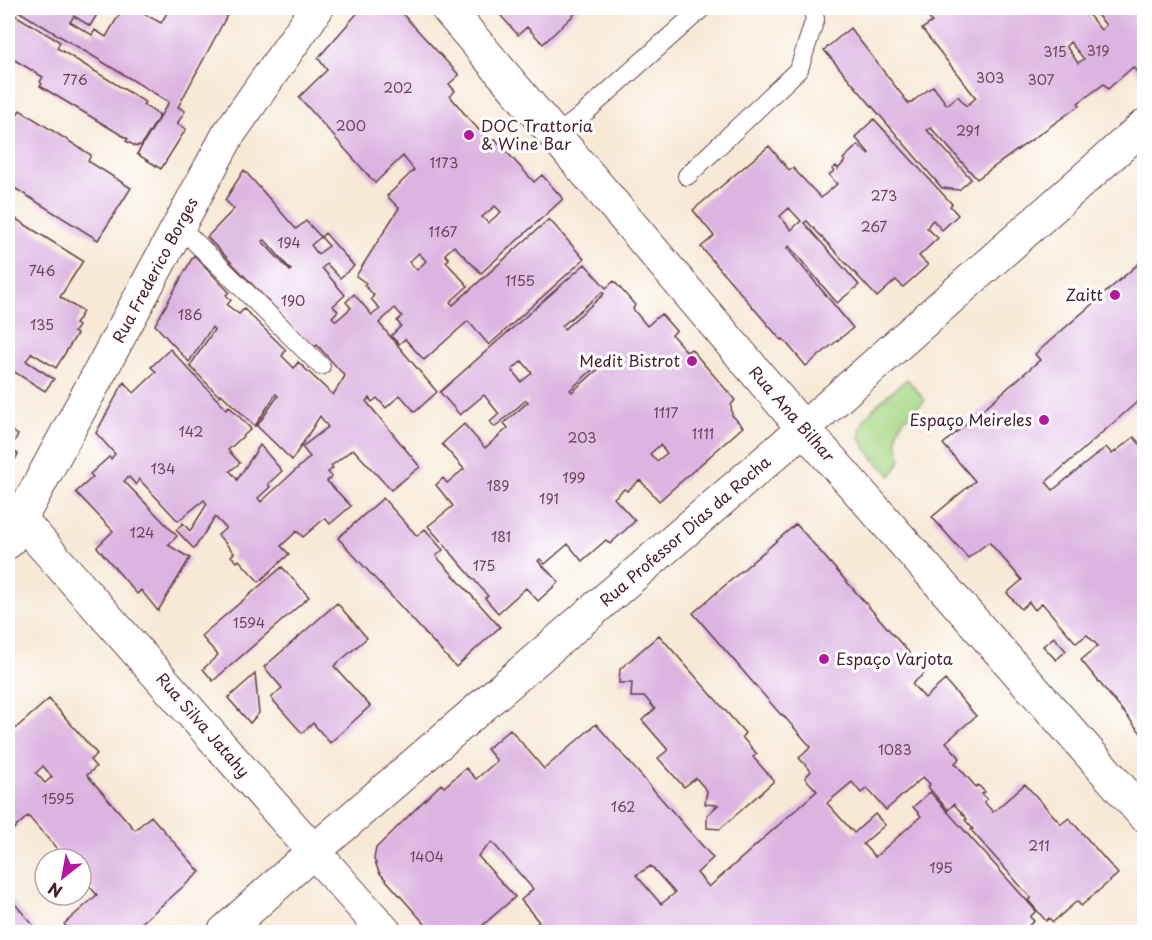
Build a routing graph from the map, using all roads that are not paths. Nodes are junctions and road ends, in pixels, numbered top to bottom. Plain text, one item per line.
1 (317, 8) edge
2 (447, 8) edge
3 (702, 8) edge
4 (812, 8) edge
5 (1144, 126) edge
6 (555, 136) junction
7 (687, 176) dead end
8 (179, 226) junction
9 (321, 366) dead end
10 (803, 428) junction
11 (14, 530) edge
12 (1144, 815) edge
13 (314, 851) junction
14 (224, 933) edge
15 (385, 933) edge

1 - 8 street, Rua Frederico Borges
2 - 6 street, Rua Ana Bilhar
3 - 6 lane
4 - 7 lane
5 - 10 street, Rua Professor Dias da Rocha
6 - 10 street, Rua Ana Bilhar
8 - 9 lane
8 - 11 street, Rua Frederico Borges
10 - 12 street, Rua Ana Bilhar
10 - 13 street, Rua Professor Dias da Rocha
11 - 13 street, Rua Silva Jatahy
13 - 14 street, Rua Professor Dias da Rocha
13 - 15 street, Rua Silva Jatahy

